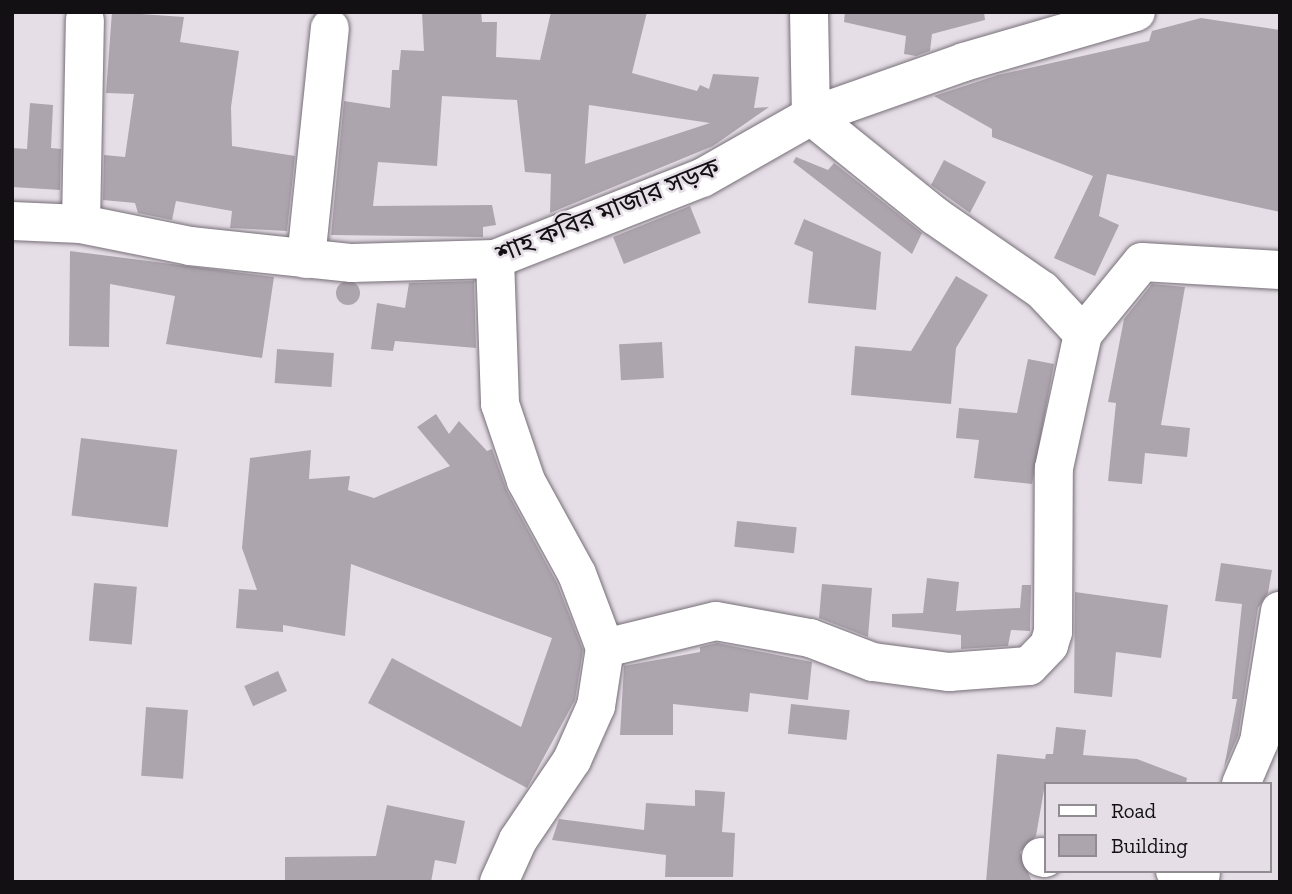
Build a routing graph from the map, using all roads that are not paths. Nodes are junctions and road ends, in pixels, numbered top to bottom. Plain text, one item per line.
1 (810, 12) edge
2 (1136, 12) edge
3 (85, 20) dead end
4 (330, 28) dead end
5 (811, 116) junction
6 (12, 221) edge
7 (81, 224) junction
8 (306, 259) junction
9 (495, 259) junction
10 (1280, 270) edge
11 (1083, 334) junction
12 (1280, 611) edge
13 (605, 648) junction
14 (1242, 782) edge
15 (499, 882) edge

1 - 5 street
2 - 5 street, শাহ কবির মাজার সড়ক
3 - 7 street
4 - 8 street
5 - 9 street, শাহ কবির মাজার সড়ক
5 - 11 street
6 - 7 street, শাহ কবির মাজার সড়ক
7 - 8 street, শাহ কবির মাজার সড়ক
8 - 9 street, শাহ কবির মাজার সড়ক
9 - 13 street
10 - 11 street
11 - 13 street
12 - 14 street
13 - 15 street

